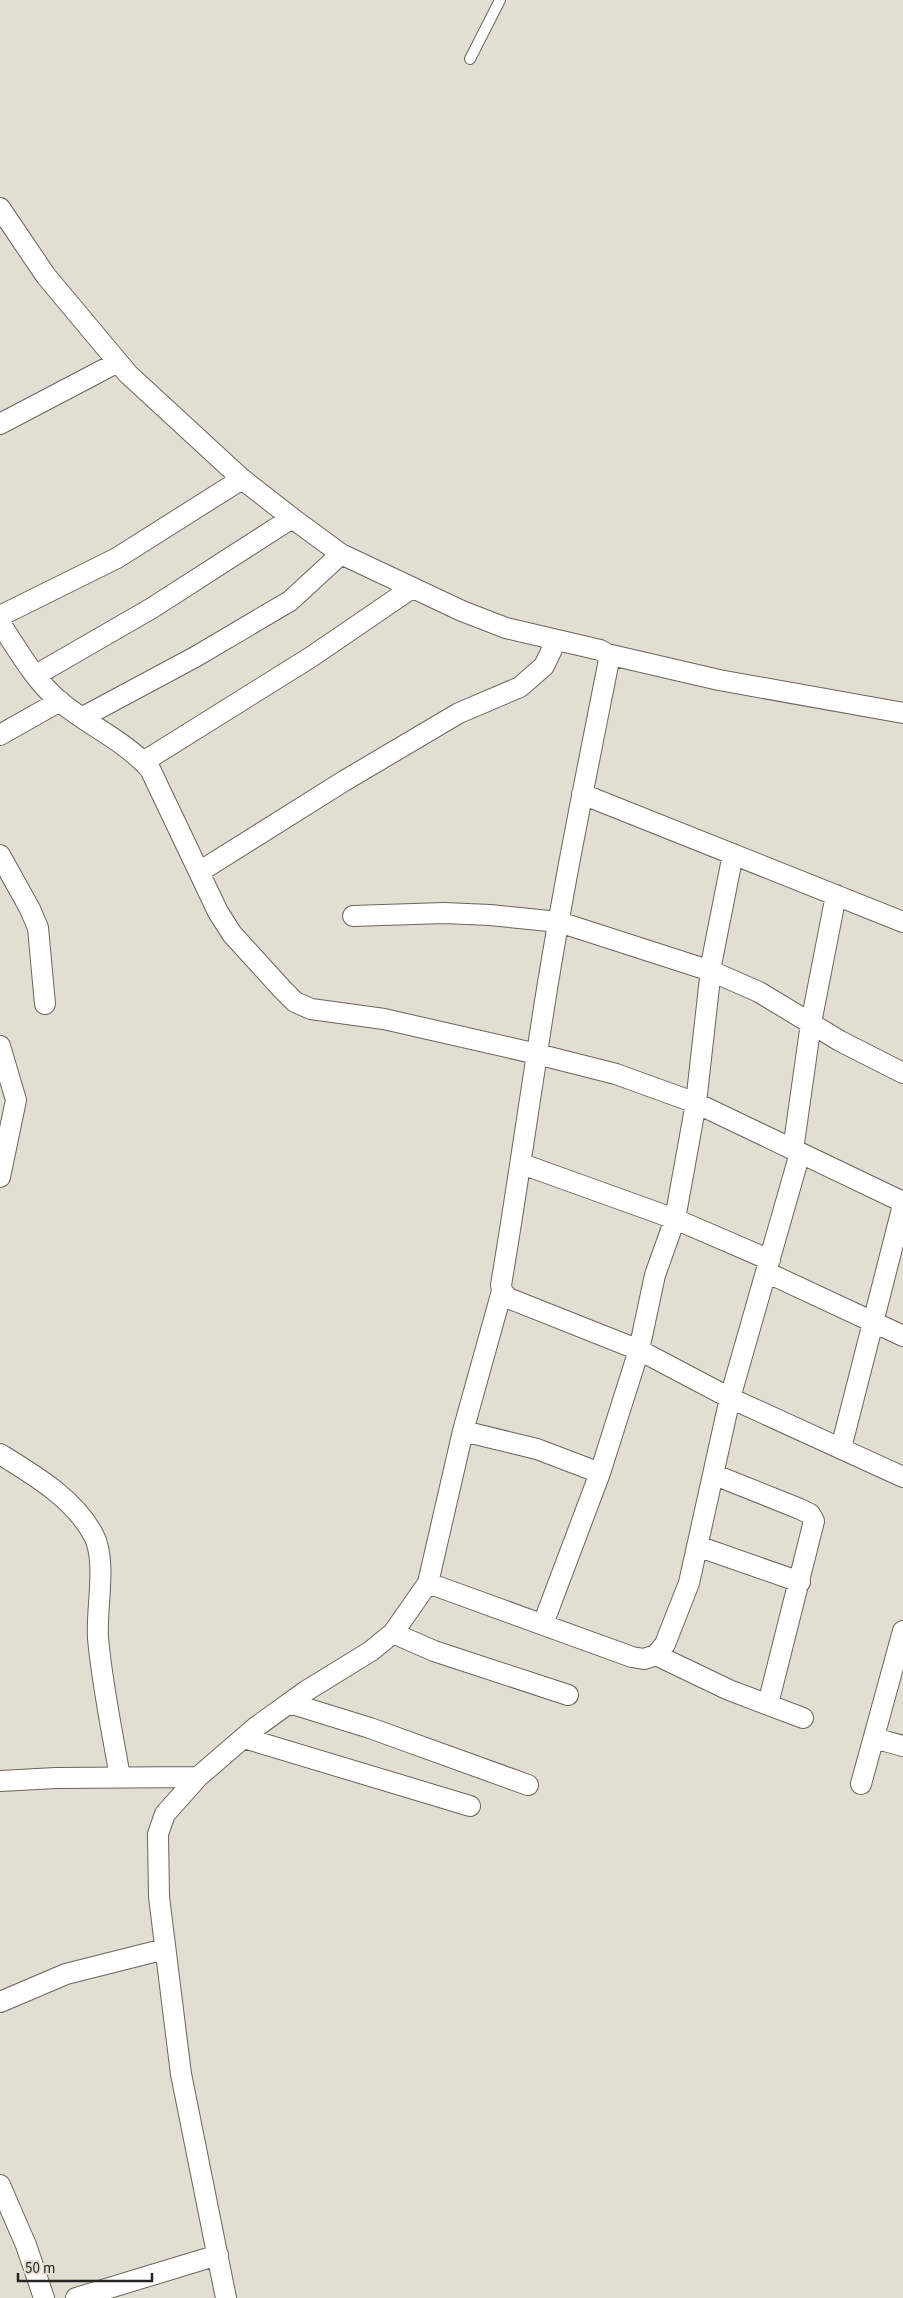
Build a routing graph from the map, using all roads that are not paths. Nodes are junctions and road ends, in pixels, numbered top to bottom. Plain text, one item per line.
1 (500, 0) edge
2 (470, 59) dead end
3 (1, 211) edge
4 (118, 362) junction
5 (0, 424) edge
6 (242, 479) junction
7 (292, 518) junction
8 (341, 554) junction
9 (412, 588) junction
10 (0, 616) edge
11 (0, 624) edge
12 (556, 641) junction
13 (607, 654) junction
14 (36, 675) junction
15 (60, 701) junction
16 (903, 713) edge
17 (83, 717) junction
18 (0, 735) edge
19 (143, 762) junction
20 (582, 794) junction
21 (733, 854) junction
22 (0, 855) edge
23 (199, 872) junction
24 (836, 895) junction
25 (353, 916) dead end
26 (559, 922) junction
27 (903, 922) edge
28 (711, 971) junction
29 (45, 1004) dead end
30 (811, 1022) junction
31 (0, 1046) edge
32 (537, 1054) junction
33 (903, 1073) edge
34 (696, 1103) junction
35 (8, 1104) edge
36 (796, 1152) junction
37 (522, 1164) junction
38 (0, 1177) edge
39 (903, 1204) edge
40 (675, 1219) junction
41 (768, 1266) junction
42 (502, 1292) junction
43 (874, 1323) junction
44 (903, 1336) edge
45 (639, 1350) junction
46 (730, 1398) junction
47 (463, 1431) junction
48 (841, 1448) junction
49 (0, 1454) edge
50 (600, 1473) junction
51 (714, 1476) junction
52 (903, 1477) edge
53 (697, 1546) junction
54 (800, 1582) junction
55 (428, 1583) junction
56 (543, 1624) junction
57 (903, 1631) edge
58 (393, 1633) junction
59 (656, 1655) junction
60 (568, 1695) dead end
61 (289, 1703) junction
62 (768, 1704) junction
63 (803, 1718) dead end
64 (244, 1738) junction
65 (874, 1738) junction
66 (903, 1746) edge
67 (120, 1777) junction
68 (198, 1777) junction
69 (0, 1781) edge
70 (861, 1784) dead end
71 (528, 1785) dead end
72 (470, 1806) dead end
73 (165, 1949) junction
74 (0, 2002) edge
75 (0, 2185) edge
76 (218, 2256) junction
77 (44, 2298) edge
78 (76, 2298) edge
79 (226, 2298) edge

1 - 2 lane
3 - 4 street
4 - 5 street
4 - 6 street
6 - 7 street
6 - 10 street
7 - 8 street
7 - 14 street
8 - 9 street
8 - 17 street
9 - 12 street
9 - 19 street
11 - 14 street
12 - 13 street
12 - 23 street
13 - 16 street
13 - 20 street
14 - 15 street
15 - 17 street
15 - 18 street
17 - 19 street
19 - 23 street
20 - 21 street
20 - 26 street
21 - 24 street
21 - 28 street
22 - 29 street
23 - 32 street
24 - 27 street
24 - 30 street
25 - 26 street
26 - 28 street
26 - 32 street
28 - 30 street
28 - 34 street
30 - 33 street
30 - 36 street
31 - 35 street
32 - 34 street
32 - 37 street
34 - 36 street
34 - 40 street
35 - 38 street
36 - 39 street
36 - 41 street
37 - 40 street
37 - 42 street
39 - 43 street
40 - 41 street
40 - 45 street
41 - 43 street
41 - 46 street
42 - 45 street
42 - 47 street
43 - 44 street
43 - 48 street
45 - 46 street
45 - 50 street
46 - 48 street
46 - 51 street
47 - 50 street
47 - 55 street
48 - 52 street
49 - 67 street
50 - 56 street
51 - 53 street
51 - 54 street
53 - 54 street
53 - 59 street
54 - 62 street
55 - 56 street
55 - 58 street
56 - 59 street
57 - 65 street
58 - 60 street
58 - 61 street
59 - 62 street
61 - 64 street
61 - 71 street
62 - 63 street
64 - 68 street
64 - 72 street
65 - 66 street
65 - 70 street
67 - 68 street
67 - 69 street
68 - 73 street
73 - 74 street
73 - 76 street
75 - 77 street
76 - 78 street
76 - 79 street

